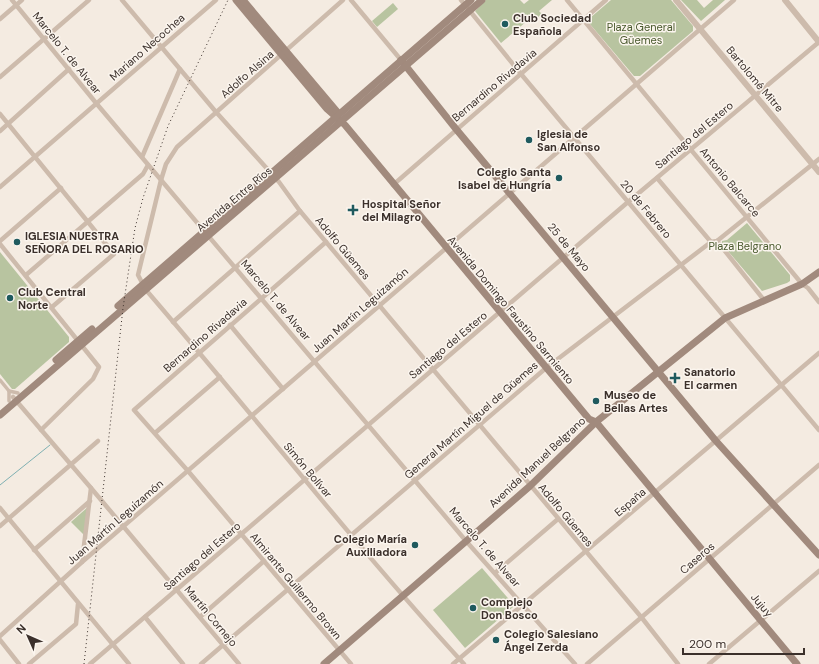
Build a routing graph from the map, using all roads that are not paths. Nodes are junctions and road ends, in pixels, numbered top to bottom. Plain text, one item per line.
1 (12, 0) edge
2 (22, 0) edge
3 (89, 0) edge
4 (122, 0) edge
5 (216, 0) edge
6 (236, 0) edge
7 (244, 0) edge
8 (343, 0) edge
9 (350, 0) edge
10 (482, 0) edge
11 (567, 0) edge
12 (606, 0) edge
13 (676, 0) edge
14 (734, 0) edge
15 (785, 0) edge
16 (467, 4) edge
17 (16, 5) junction
18 (0, 19) edge
19 (583, 20) junction
20 (700, 29) junction
21 (44, 39) junction
22 (819, 42) edge
23 (162, 47) junction
24 (284, 53) junction
25 (404, 63) junction
26 (180, 69) junction
27 (69, 70) junction
28 (520, 74) junction
29 (0, 77) edge
30 (636, 84) junction
31 (756, 95) junction
32 (96, 103) junction
33 (216, 112) junction
34 (0, 114) edge
35 (339, 117) junction
36 (8, 124) junction
37 (456, 129) junction
38 (0, 131) edge
39 (574, 138) junction
40 (691, 149) junction
41 (36, 156) junction
42 (142, 157) junction
43 (819, 159) edge
44 (812, 164) junction
45 (148, 165) junction
46 (819, 172) edge
47 (273, 176) junction
48 (657, 178) junction
49 (161, 180) junction
50 (393, 185) junction
51 (0, 187) edge
52 (61, 188) junction
53 (510, 193) junction
54 (628, 202) junction
55 (300, 211) junction
56 (747, 216) junction
57 (89, 222) junction
58 (206, 233) junction
59 (717, 241) junction
60 (0, 242) edge
61 (326, 242) junction
62 (711, 242) junction
63 (446, 248) junction
64 (564, 258) junction
65 (681, 265) junction
66 (236, 267) junction
67 (819, 272) edge
68 (26, 275) junction
69 (802, 284) junction
70 (144, 287) junction
71 (262, 297) junction
72 (764, 300) junction
73 (819, 302) edge
74 (380, 306) junction
75 (52, 308) junction
76 (500, 314) junction
77 (612, 316) junction
78 (725, 318) junction
79 (173, 322) junction
80 (230, 325) junction
81 (80, 342) junction
82 (199, 352) junction
83 (819, 353) edge
84 (316, 361) junction
85 (546, 368) junction
86 (433, 370) junction
87 (659, 373) junction
88 (220, 377) junction
89 (0, 380) edge
90 (782, 385) junction
91 (283, 389) junction
92 (13, 397) junction
93 (0, 409) edge
94 (134, 410) joint
95 (0, 415) edge
96 (252, 416) junction
97 (596, 422) junction
98 (368, 425) junction
99 (480, 425) junction
100 (41, 430) junction
101 (819, 430) edge
102 (155, 433) junction
103 (98, 441) dead end
104 (716, 441) junction
105 (70, 464) junction
106 (819, 464) edge
107 (188, 471) junction
108 (304, 479) junction
109 (415, 480) junction
110 (530, 486) junction
111 (90, 488) junction
112 (654, 493) junction
113 (90, 501) junction
114 (774, 504) junction
115 (0, 508) edge
116 (8, 518) junction
117 (558, 519) junction
118 (0, 526) edge
119 (123, 527) junction
120 (241, 534) junction
121 (351, 536) junction
122 (466, 541) junction
123 (34, 550) junction
124 (585, 552) junction
125 (819, 555) edge
126 (710, 559) junction
127 (82, 562) junction
128 (264, 562) junction
129 (819, 571) edge
130 (495, 573) junction
131 (61, 581) junction
132 (176, 590) junction
133 (287, 590) junction
134 (402, 596) junction
135 (78, 604) junction
136 (523, 604) junction
137 (145, 617) junction
138 (200, 617) junction
139 (642, 618) junction
140 (760, 620) junction
141 (0, 636) edge
142 (0, 640) edge
143 (113, 644) junction
144 (223, 645) junction
145 (339, 650) junction
146 (459, 659) junction
147 (19, 664) edge
148 (29, 664) edge
149 (90, 664) edge
150 (129, 664) edge
151 (183, 664) edge
152 (201, 664) edge
153 (239, 664) edge
154 (324, 664) edge
155 (351, 664) edge
156 (453, 664) edge
157 (464, 664) edge
158 (575, 664) edge
159 (588, 664) edge
160 (678, 664) edge
161 (709, 664) edge
162 (797, 664) edge

1 - 17 street, Marcelo T. de Alvear
2 - 17 street
3 - 21 street
4 - 23 street, Adolfo Güemes
5 - 23 street, Mariano Necochea
6 - 24 main road, Avenida Domingo Faustino Sarmiento
7 - 24 main road, Avenida Domingo Faustino Sarmiento
8 - 24 street, Adolfo Alsina
9 - 25 street, 25 de Mayo
10 - 16 main road, Avenida Entre Ríos
11 - 19 street, Antonio Balcarce
12 - 19 street, Bernardino Rivadavia
13 - 20 street, Bartolomé Mitre
14 - 20 street, Juan Martín Leguizamón
15 - 22 street
16 - 25 main road, Avenida Entre Ríos
16 - 28 street, 20 de Febrero
17 - 18 street
17 - 21 street, Marcelo T. de Alvear
19 - 28 street, Bernardino Rivadavia
19 - 30 street, Antonio Balcarce
20 - 30 street, Juan Martín Leguizamón
20 - 31 street, Bartolomé Mitre
21 - 27 street, Marcelo T. de Alvear
21 - 29 street
22 - 31 street, Santiago del Estero
23 - 26 street, Adolfo Güemes
23 - 32 street, Mariano Necochea
24 - 33 street, Adolfo Alsina
24 - 35 main road, Avenida Domingo Faustino Sarmiento
25 - 35 main road, Avenida Entre Ríos
25 - 37 main road, 25 de Mayo
26 - 33 street, Adolfo Güemes
26 - 42 street
27 - 32 street, Marcelo T. de Alvear
27 - 36 street
28 - 37 street, Bernardino Rivadavia
28 - 39 street, 20 de Febrero
30 - 39 street, Juan Martín Leguizamón
30 - 40 street, Antonio Balcarce
31 - 40 street, Santiago del Estero
31 - 44 street, Bartolomé Mitre
32 - 41 street, Mariano Necochea
32 - 42 street, Marcelo T. de Alvear
33 - 47 street, Adolfo Güemes
33 - 49 street, Adolfo Alsina
34 - 36 street
35 - 47 main road, Avenida Entre Ríos
35 - 50 main road, Avenida Domingo Faustino Sarmiento
36 - 38 street
36 - 41 street
37 - 50 street, Bernardino Rivadavia
37 - 53 main road, 25 de Mayo
39 - 53 street, Juan Martín Leguizamón
39 - 54 street, 20 de Febrero
40 - 48 street, Santiago del Estero
40 - 56 street, Antonio Balcarce
41 - 51 street, Mariano Necochea
41 - 52 street
42 - 45 street, Marcelo T. de Alvear
43 - 44 street
44 - 46 street, Bartolomé Mitre
44 - 56 street
45 - 49 street, Marcelo T. de Alvear
45 - 57 street
47 - 55 street, Adolfo Güemes
47 - 58 main road, Avenida Entre Ríos
48 - 54 street, Santiago del Estero
48 - 62 street
49 - 58 street, Marcelo T. de Alvear
49 - 70 street, Adolfo Alsina
50 - 63 main road, Avenida Domingo Faustino Sarmiento
52 - 57 street
52 - 60 street
53 - 63 street, Juan Martín Leguizamón
53 - 64 main road, 25 de Mayo
54 - 64 street, Santiago del Estero
54 - 65 street, 20 de Febrero
55 - 61 street, Adolfo Güemes
55 - 66 street
56 - 59 street
56 - 69 street, Antonio Balcarce
57 - 68 street
57 - 75 street
58 - 66 street, Marcelo T. de Alvear
58 - 70 main road, Avenida Entre Ríos
59 - 62 street, General Martín Miguel de Güemes
59 - 72 street
60 - 68 street
61 - 71 street, Bernardino Rivadavia
61 - 74 street, Adolfo Güemes
62 - 65 street, General Martín Miguel de Güemes
63 - 74 street, Juan Martín Leguizamón
63 - 76 main road, Avenida Domingo Faustino Sarmiento
64 - 76 street, Santiago del Estero
64 - 77 main road, 25 de Mayo
65 - 77 street, General Martín Miguel de Güemes
65 - 78 street, 20 de Febrero
66 - 71 street, Marcelo T. de Alvear
66 - 79 street
67 - 69 main road, Avenida Manuel Belgrano
68 - 75 street
69 - 72 main road, Avenida Manuel Belgrano
69 - 73 street, Antonio Balcarce
70 - 79 street, Simón Bolívar
70 - 81 main road, Avenida Entre Ríos
71 - 80 street, Bernardino Rivadavia
71 - 84 street, Marcelo T. de Alvear
72 - 78 main road, Avenida Manuel Belgrano
74 - 84 street, Juan Martín Leguizamón
74 - 86 street, Adolfo Güemes
75 - 81 street
76 - 85 main road, Avenida Domingo Faustino Sarmiento
76 - 86 street, Santiago del Estero
77 - 85 street, General Martín Miguel de Güemes
77 - 87 main road, 25 de Mayo
78 - 87 main road, Avenida Manuel Belgrano
78 - 90 street, 20 de Febrero
79 - 82 street, Simón Bolívar
80 - 82 street, Bernardino Rivadavia
80 - 91 street
81 - 92 main road, Avenida Entre Ríos
81 - 100 street
82 - 88 street, Simón Bolívar
82 - 94 street, Bernardino Rivadavia
83 - 90 street, España
84 - 91 street, Juan Martín Leguizamón
84 - 98 street, Marcelo T. de Alvear
85 - 97 main road, Avenida Domingo Faustino Sarmiento
85 - 99 street, General Martín Miguel de Güemes
86 - 98 street, Santiago del Estero
86 - 99 street, Adolfo Güemes
87 - 97 main road, Avenida Manuel Belgrano
87 - 104 main road, 25 de Mayo
88 - 96 street, Simón Bolívar
88 - 102 street
89 - 92 street
90 - 101 street, 20 de Febrero
90 - 104 street, España
91 - 96 street, Juan Martín Leguizamón
92 - 93 main road, Avenida Entre Ríos
92 - 95 main road, Avenida Entre Ríos
92 - 100 street, Martín Cornejo
94 - 102 street, Almirante Guillermo Brown
96 - 107 street, Juan Martín Leguizamón
96 - 108 street, Simón Bolívar
97 - 110 main road, Avenida Manuel Belgrano
97 - 112 main road, Avenida Domingo Faustino Sarmiento
98 - 108 street, Santiago del Estero
98 - 109 street, Marcelo T. de Alvear
99 - 109 street, General Martín Miguel de Güemes
99 - 110 street, Adolfo Güemes
100 - 105 street, Martín Cornejo
102 - 107 street, Almirante Guillermo Brown
103 - 105 street
104 - 112 street, España
104 - 114 main road, 25 de Mayo
105 - 111 street, Martín Cornejo
105 - 116 street
106 - 114 street, Caseros
107 - 119 street, Juan Martín Leguizamón
107 - 120 street, Almirante Guillermo Brown
108 - 120 street, Santiago del Estero
108 - 121 street, Simón Bolívar
109 - 121 street, General Martín Miguel de Güemes
109 - 122 street, Marcelo T. de Alvear
110 - 117 street, Adolfo Güemes
110 - 122 main road, Avenida Manuel Belgrano
111 - 113 street
111 - 119 street, Martín Cornejo
112 - 124 street, España
112 - 126 main road, Avenida Domingo Faustino Sarmiento
113 - 123 street
113 - 127 street
114 - 125 main road, 25 de Mayo
114 - 126 street, Caseros
115 - 116 street
116 - 118 street
116 - 123 street
117 - 124 street, Adolfo Güemes
117 - 130 street
119 - 127 street, Juan Martín Leguizamón
119 - 132 street, Martín Cornejo
120 - 128 street, Almirante Guillermo Brown
120 - 132 street, Santiago del Estero
121 - 133 street, General Martín Miguel de Güemes
121 - 134 street, Simón Bolívar
122 - 130 street, Marcelo T. de Alvear
122 - 134 main road, Avenida Manuel Belgrano
123 - 131 street
124 - 136 street, España
124 - 139 street, Adolfo Güemes
126 - 139 street, Caseros
126 - 140 main road, Jujuy
127 - 131 street, Juan Martín Leguizamón
128 - 133 street, Almirante Guillermo Brown
128 - 138 street
129 - 140 street
130 - 136 street, Marcelo T. de Alvear
131 - 135 street
131 - 141 street, Juan Martín Leguizamón
132 - 137 street, Santiago del Estero
132 - 138 street, Martín Cornejo
133 - 144 street, General Martín Miguel de Güemes
133 - 145 street, Almirante Guillermo Brown
134 - 145 main road, Avenida Manuel Belgrano
134 - 146 street, Simón Bolívar
135 - 143 street
135 - 148 street
136 - 146 street, España
136 - 158 street, Marcelo T. de Alvear
137 - 143 street, Santiago del Estero
137 - 151 street
138 - 144 street, Martín Cornejo
139 - 159 street, Caseros
139 - 160 street, Adolfo Güemes
140 - 161 street
140 - 162 main road, Jujuy
142 - 147 street
143 - 149 street, Santiago del Estero
143 - 150 street
144 - 152 street, General Martín Miguel de Güemes
144 - 153 street, Martín Cornejo
145 - 154 main road, Avenida Manuel Belgrano
145 - 155 street, Almirante Guillermo Brown
146 - 156 street, España
146 - 157 street, Simón Bolívar

